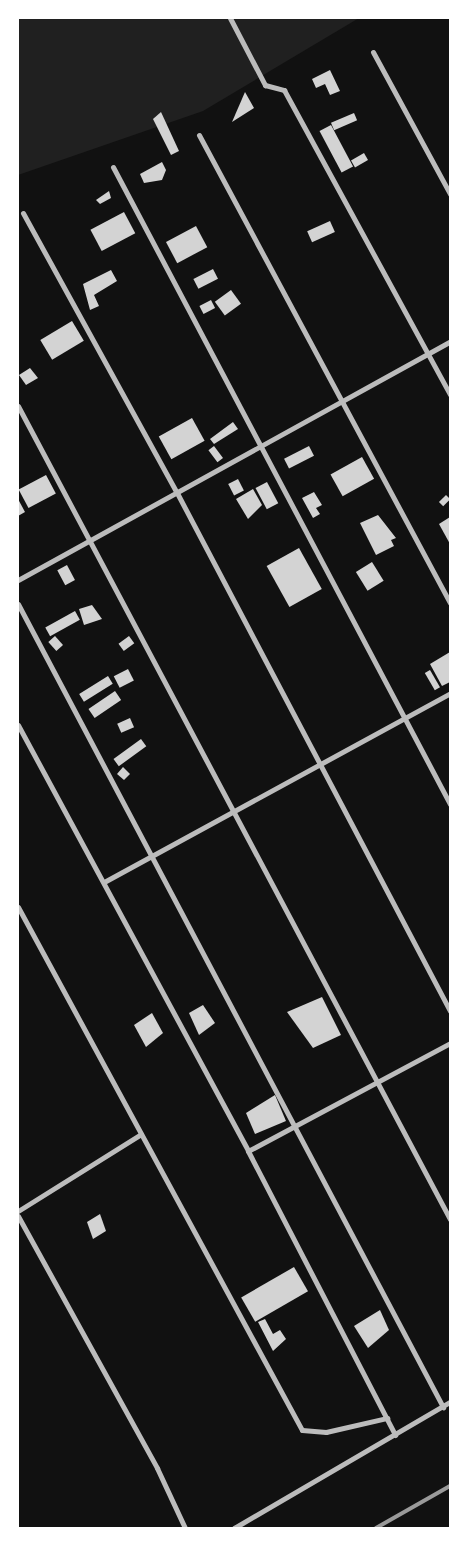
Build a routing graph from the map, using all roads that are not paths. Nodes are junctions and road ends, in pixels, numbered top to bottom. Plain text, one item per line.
1 (230, 18) edge
2 (373, 52) dead end
3 (199, 135) dead end
4 (113, 167) dead end
5 (450, 194) edge
6 (23, 213) dead end
7 (450, 342) edge
8 (429, 354) junction
9 (450, 395) edge
10 (344, 398) junction
11 (18, 406) edge
12 (259, 446) junction
13 (176, 492) junction
14 (90, 537) junction
15 (18, 580) edge
16 (450, 603) edge
17 (18, 604) edge
18 (450, 693) edge
19 (403, 718) junction
20 (18, 725) edge
21 (318, 764) junction
22 (450, 804) edge
23 (232, 809) junction
24 (149, 855) junction
25 (104, 882) junction
26 (18, 907) edge
27 (450, 1010) edge
28 (450, 1043) edge
29 (379, 1083) junction
30 (296, 1126) junction
31 (141, 1134) junction
32 (248, 1151) junction
33 (18, 1211) edge
34 (18, 1216) edge
35 (450, 1219) edge
36 (450, 1402) edge
37 (443, 1407) junction
38 (387, 1418) junction
39 (395, 1435) junction
40 (185, 1528) edge
41 (234, 1528) edge

1 - 8 street
2 - 5 street
3 - 10 street
4 - 12 street
6 - 13 street
7 - 8 street
8 - 9 street
8 - 10 street
10 - 12 street
10 - 16 street
11 - 14 street
12 - 13 street
12 - 19 street
13 - 14 street
13 - 21 street
14 - 15 street
14 - 23 street
17 - 24 street
18 - 19 street
19 - 21 street
19 - 22 street
20 - 25 street
21 - 23 street
21 - 27 street
23 - 24 street
23 - 29 street
24 - 25 street
24 - 30 street
25 - 32 street
26 - 31 street
28 - 29 street
29 - 30 street
29 - 35 street
30 - 32 street
30 - 37 street
31 - 33 street
31 - 38 street
32 - 38 street
34 - 40 street
36 - 37 street
37 - 39 street
38 - 39 street
39 - 41 street

